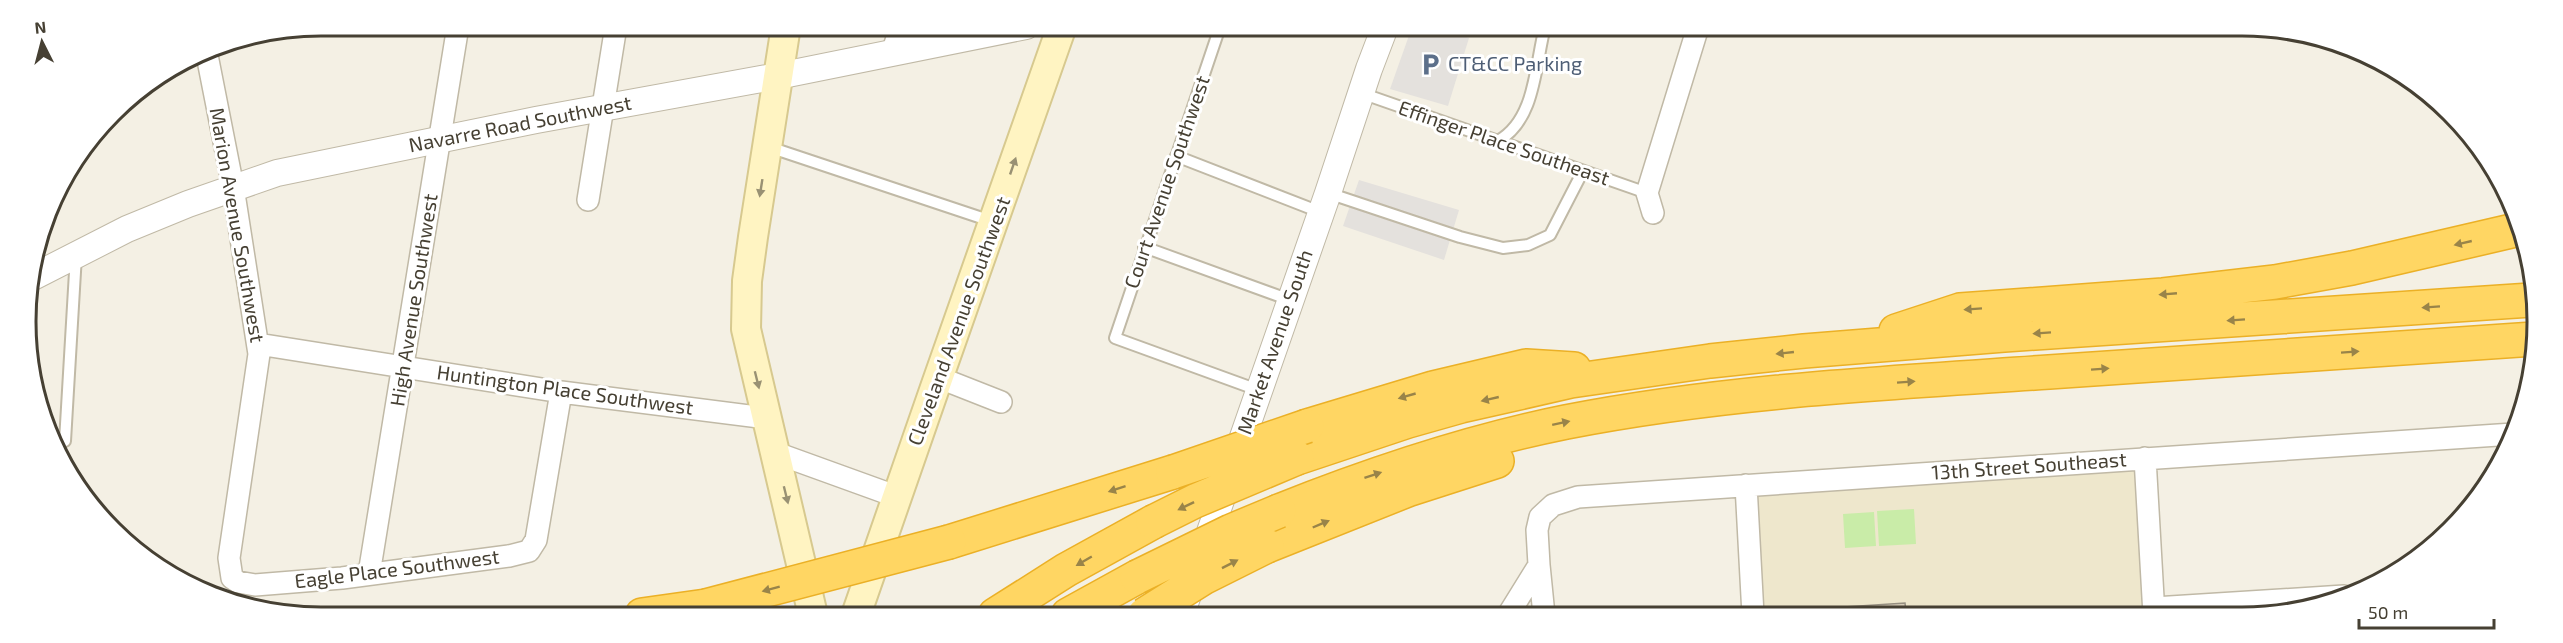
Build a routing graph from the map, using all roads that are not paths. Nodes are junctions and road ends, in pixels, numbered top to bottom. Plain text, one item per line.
1 (456, 36) edge
2 (614, 36) edge
3 (784, 36) edge
4 (898, 36) edge
5 (976, 36) edge
6 (1059, 36) edge
7 (1217, 36) edge
8 (1367, 36) edge
9 (1382, 36) edge
10 (1543, 36) edge
11 (1696, 36) edge
12 (892, 53) junction
13 (208, 60) edge
14 (1369, 69) junction
15 (778, 76) junction
16 (1360, 93) junction
17 (602, 108) junction
18 (439, 140) junction
19 (1498, 141) junction
20 (767, 147) junction
21 (1176, 156) junction
22 (1584, 171) junction
23 (233, 187) junction
24 (588, 200) dead end
25 (1324, 202) junction
26 (1650, 203) joint
27 (994, 222) junction
28 (2512, 231) edge
29 (1144, 247) junction
30 (76, 255) junction
31 (40, 274) edge
32 (2525, 293) edge
33 (1290, 300) junction
34 (2526, 300) edge
35 (2464, 304) junction
36 (2524, 342) edge
37 (258, 344) junction
38 (1843, 347) junction
39 (404, 366) junction
40 (1630, 371) junction
41 (939, 378) junction
42 (1848, 387) junction
43 (1259, 390) junction
44 (561, 392) junction
45 (1001, 402) dead end
46 (766, 418) junction
47 (2504, 435) edge
48 (65, 441) dead end
49 (776, 453) junction
50 (2145, 458) junction
51 (1746, 485) junction
52 (895, 496) junction
53 (1539, 565) junction
54 (369, 574) junction
55 (232, 578) joint
56 (2308, 599) edge
57 (1090, 606) edge
58 (712, 607) edge
59 (811, 607) edge
60 (859, 607) edge
61 (1008, 607) edge
62 (1157, 607) edge
63 (1183, 607) edge
64 (1513, 607) edge
65 (1543, 607) edge
66 (1753, 607) edge
67 (2154, 607) edge
68 (2213, 607) edge

1 - 18 street, High Avenue Southwest
2 - 17 street
3 - 15 main road
4 - 12 street
5 - 12 street, Navarre Road Southwest
27 -> 6 main road, Cleveland Avenue Southwest
7 - 21 lane, Court Avenue Southwest
8 - 14 street, Market Avenue South
9 - 14 street, Market Avenue South
10 - 19 lane
11 - 26 street
12 - 15 street, Navarre Road Southwest
13 - 23 street, Marion Avenue Southwest
14 - 16 street, Market Avenue South
15 - 17 street, Navarre Road Southwest
15 - 20 main road
16 - 19 lane, Effinger Place Southeast
16 - 25 street, Market Avenue South
17 - 18 street, Navarre Road Southwest
17 - 24 street
18 - 23 street, Navarre Road Southwest
18 - 39 street, High Avenue Southwest
19 - 22 lane, Effinger Place Southeast
20 - 27 lane
20 -> 46 main road
21 - 25 lane
21 - 29 lane, Court Avenue Southwest
22 - 25 lane
22 - 26 lane, Effinger Place Southeast
23 - 30 street, Navarre Road Southwest
23 - 37 street, Marion Avenue Southwest
25 - 33 street, Market Avenue South
27 - 41 main road, Cleveland Avenue Southwest
28 -> 38 highway
29 - 33 lane
29 - 43 lane, Court Avenue Southwest
30 - 31 street, Navarre Road Southwest
30 - 48 lane
32 - 35 highway
33 - 43 street, Market Avenue South
34 - 35 highway
35 -> 38 highway
42 -> 36 highway
37 - 39 street, Huntington Place Southwest
37 - 55 street, Marion Avenue Southwest
38 -> 40 highway
39 - 44 street, Huntington Place Southwest
39 - 54 street, High Avenue Southwest
40 -> 58 highway, bridge
40 -> 61 highway, bridge
41 - 45 street
41 - 52 main road, Cleveland Avenue Southwest
57 -> 42 highway, bridge
62 -> 42 highway, bridge
43 - 63 street, Market Avenue South
44 - 46 street, Huntington Place Southwest
44 - 54 street, Eagle Place Southwest
46 - 49 main road
47 - 50 street, 13th Street Southeast
49 - 52 street
49 -> 59 main road
50 - 51 street, 13th Street Southeast
50 - 67 street
51 - 53 street, 13th Street Southeast
51 - 66 street
52 - 60 main road, Cleveland Avenue Southwest
53 - 64 street
53 - 65 street
54 - 55 street, Eagle Place Southwest
56 - 68 street

